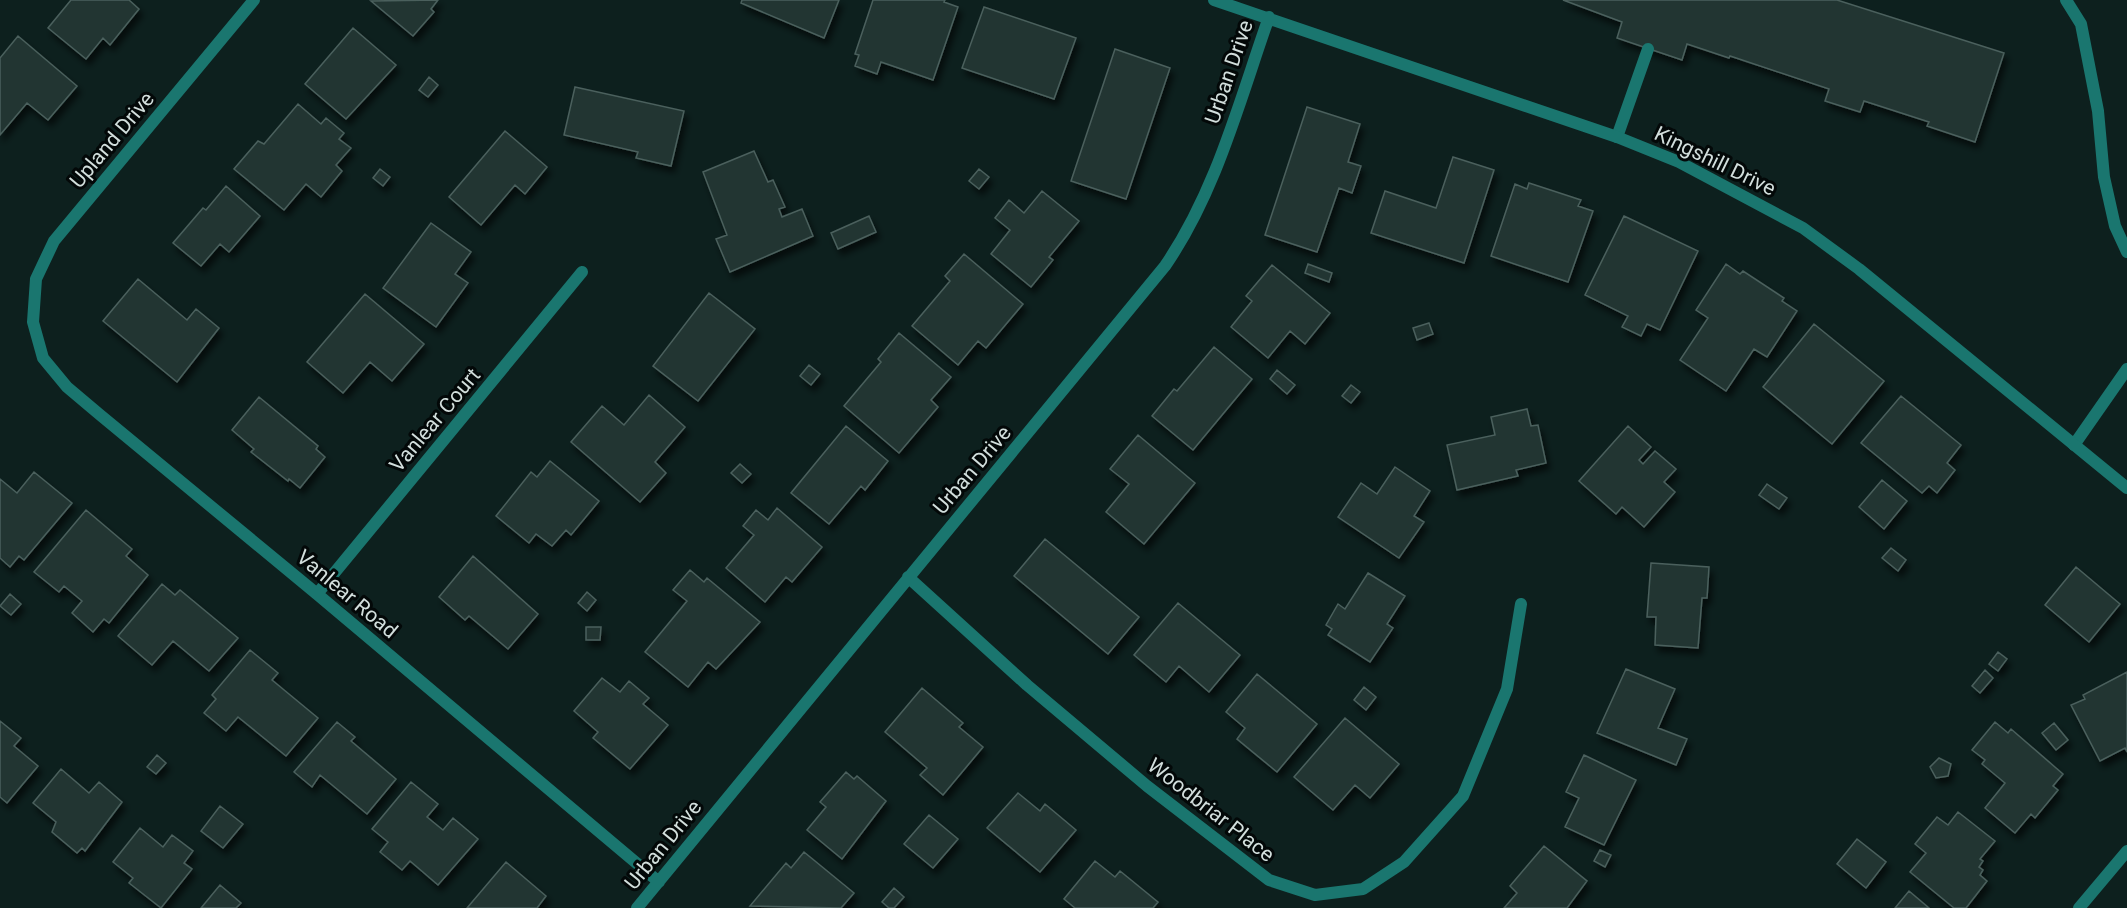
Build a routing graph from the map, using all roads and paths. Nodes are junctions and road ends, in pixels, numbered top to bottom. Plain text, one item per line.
1 (254, 0) edge
2 (1214, 0) edge
3 (2066, 0) edge
4 (1269, 17) junction
5 (1648, 49) dead end
6 (1617, 137) junction
7 (2127, 252) edge
8 (582, 272) dead end
9 (33, 322) joint
10 (2127, 369) edge
11 (2074, 445) junction
12 (2127, 488) edge
13 (908, 577) junction
14 (317, 594) junction
15 (1521, 604) dead end
16 (2127, 851) edge
17 (658, 882) junction
18 (637, 908) edge
19 (2079, 908) edge

1 - 9 street, Upland Drive
2 - 4 street, Kingshill Drive
3 - 7 street
4 - 6 street, Kingshill Drive
4 - 13 street, Urban Drive
5 - 6 street
6 - 11 street, Kingshill Drive
8 - 14 street, Vanlear Court
9 - 14 street, Vanlear Road
10 - 11 street
11 - 12 street, Kingshill Drive
13 - 15 street, Woodbriar Place
13 - 17 street, Urban Drive
14 - 17 street, Vanlear Road
16 - 19 street
17 - 18 street, Urban Drive

